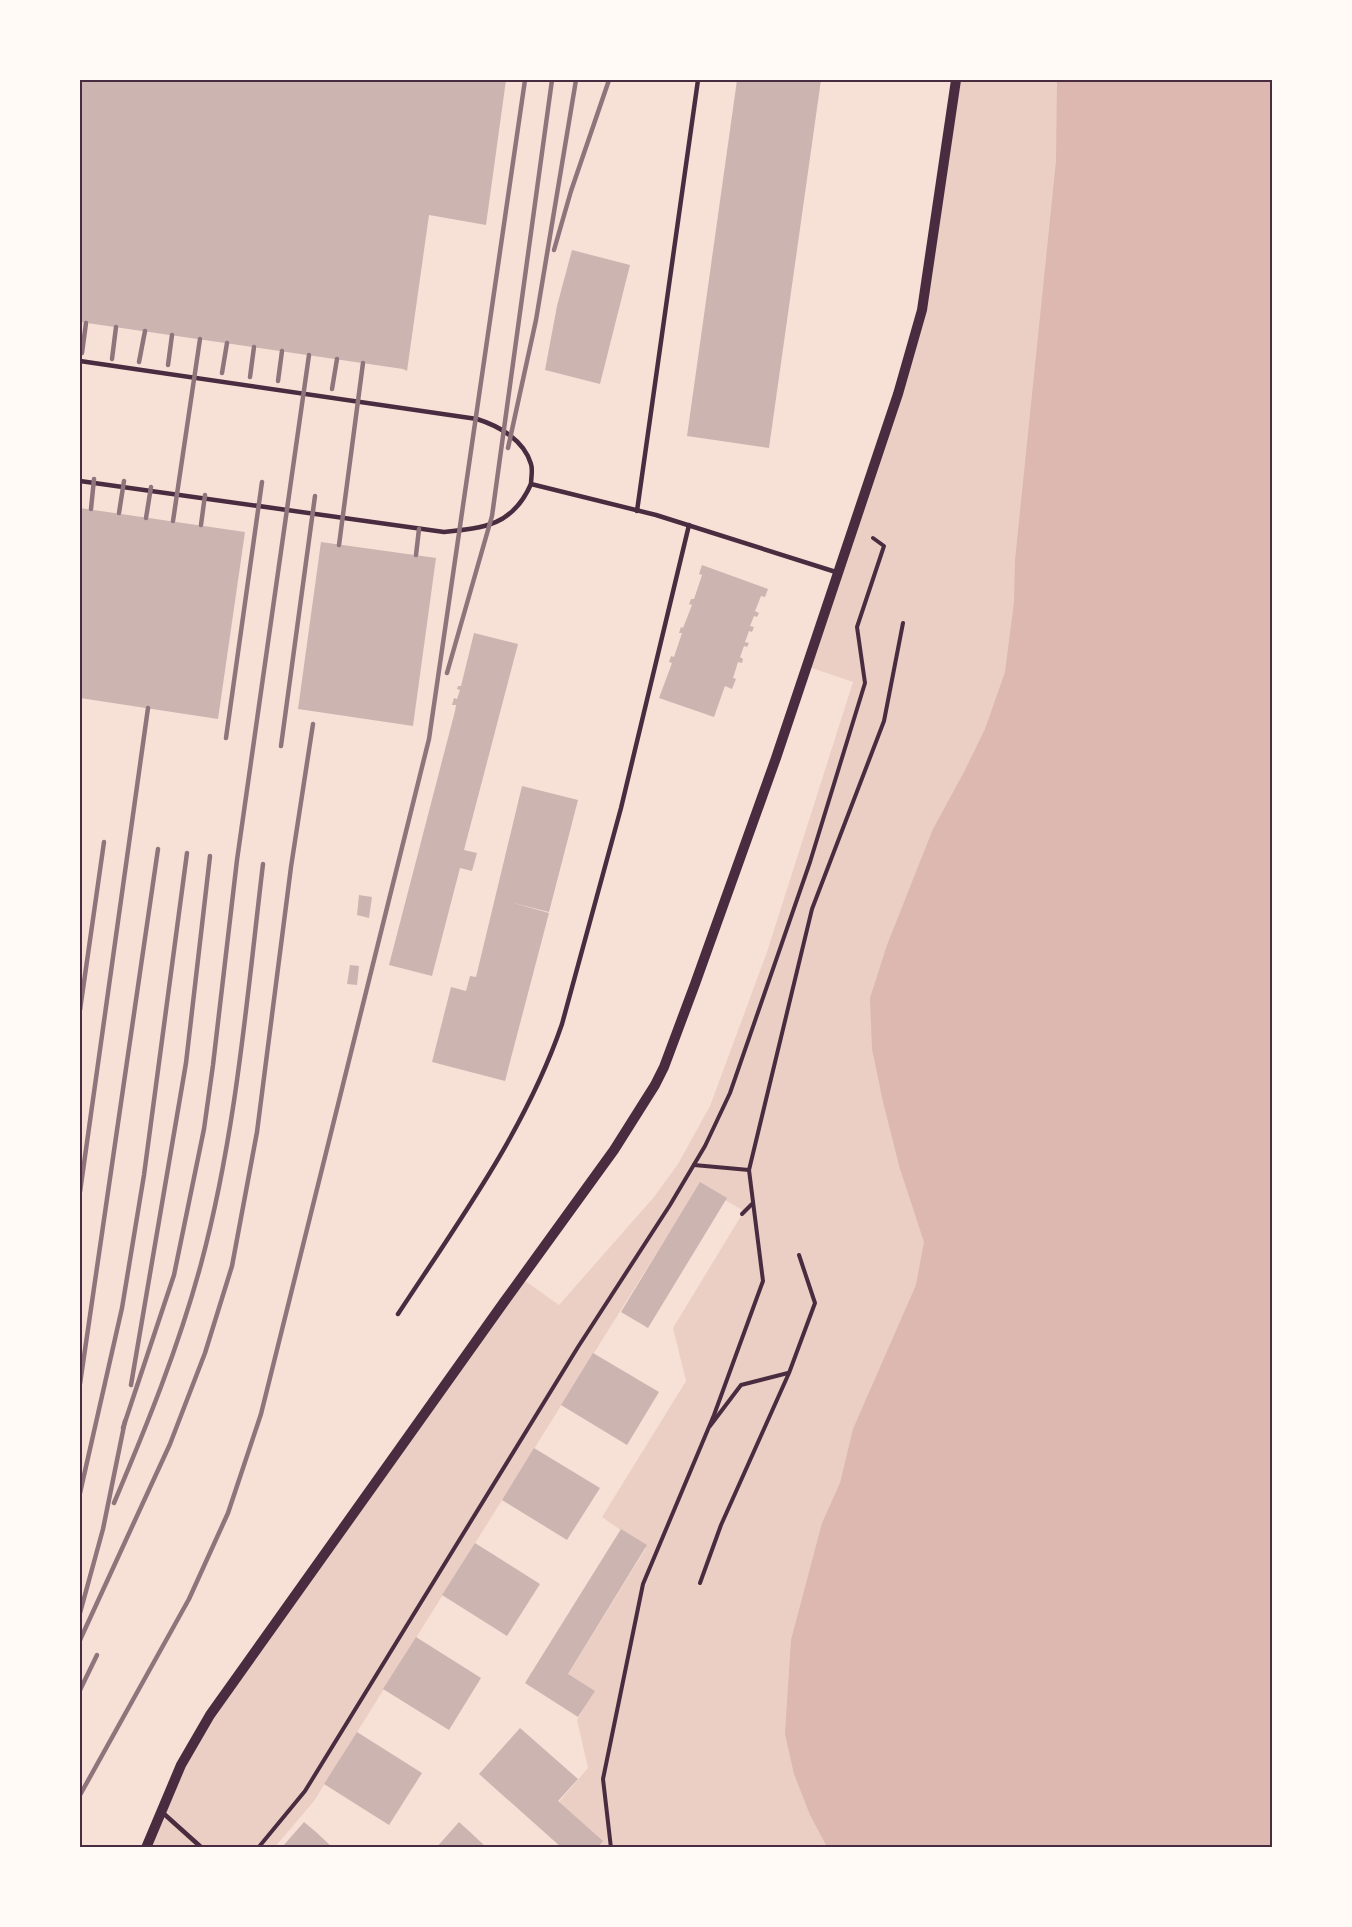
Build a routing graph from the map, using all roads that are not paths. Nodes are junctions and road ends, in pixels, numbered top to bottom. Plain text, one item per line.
1 (698, 80) edge
2 (956, 80) edge
3 (80, 361) edge
4 (80, 481) edge
5 (531, 484) junction
6 (637, 510) junction
7 (689, 525) junction
8 (839, 573) junction
9 (398, 1314) dead end
10 (160, 1811) junction
11 (146, 1848) edge
12 (202, 1848) edge

1 - 6 lane
2 - 8 street
3 - 5 lane
4 - 5 lane
5 - 6 lane
6 - 7 lane
7 - 8 lane
7 - 9 lane
8 - 10 street
10 - 11 street
10 - 12 lane

